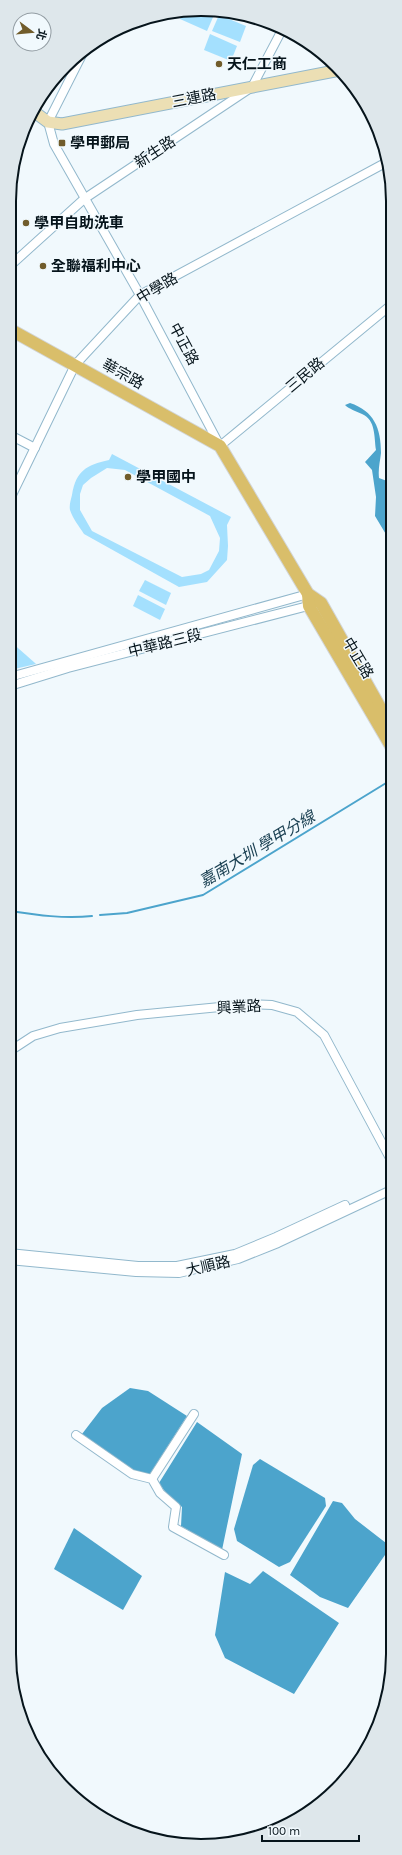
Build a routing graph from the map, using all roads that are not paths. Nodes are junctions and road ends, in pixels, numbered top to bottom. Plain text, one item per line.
1 (280, 34) edge
2 (79, 62) edge
3 (333, 71) edge
4 (252, 87) junction
5 (38, 114) edge
6 (48, 122) junction
7 (382, 165) edge
8 (84, 199) junction
9 (16, 260) edge
10 (140, 295) junction
11 (386, 309) edge
12 (16, 333) edge
13 (75, 365) junction
14 (16, 438) edge
15 (220, 446) junction
16 (35, 448) junction
17 (16, 487) edge
18 (308, 600) junction
19 (16, 675) edge
20 (16, 684) edge
21 (386, 718) edge
22 (386, 737) edge
23 (16, 1046) edge
24 (386, 1151) edge
25 (386, 1186) edge
26 (386, 1192) edge
27 (16, 1254) edge
28 (16, 1261) edge
29 (194, 1414) dead end
30 (76, 1435) dead end
31 (152, 1479) junction
32 (224, 1555) dead end

1 - 4 street, 新生路
2 - 6 street
3 - 4 main road, 三連路
4 - 6 main road, 三連路
4 - 8 street, 新生路
5 - 6 main road
6 - 8 street, 中正路
7 - 10 street, 中學路
8 - 9 street, 新生路
8 - 10 street, 中正路
10 - 13 street, 中學路
10 - 15 street, 中正路
11 - 15 street, 三民路
12 - 13 main road, 華宗路
13 - 15 main road, 華宗路
13 - 16 street, 中學路
14 - 16 street
15 - 18 main road, 中正路
16 - 17 street, 中學路
18 - 19 street, 中華路三段
18 - 20 street, 中華路三段
18 - 21 main road, 中正路
18 - 22 main road, 中正路
23 - 24 street, 興業路
25 - 27 street, 大順路
26 - 28 street, 大順路
29 - 31 street
30 - 31 street
31 - 32 street

